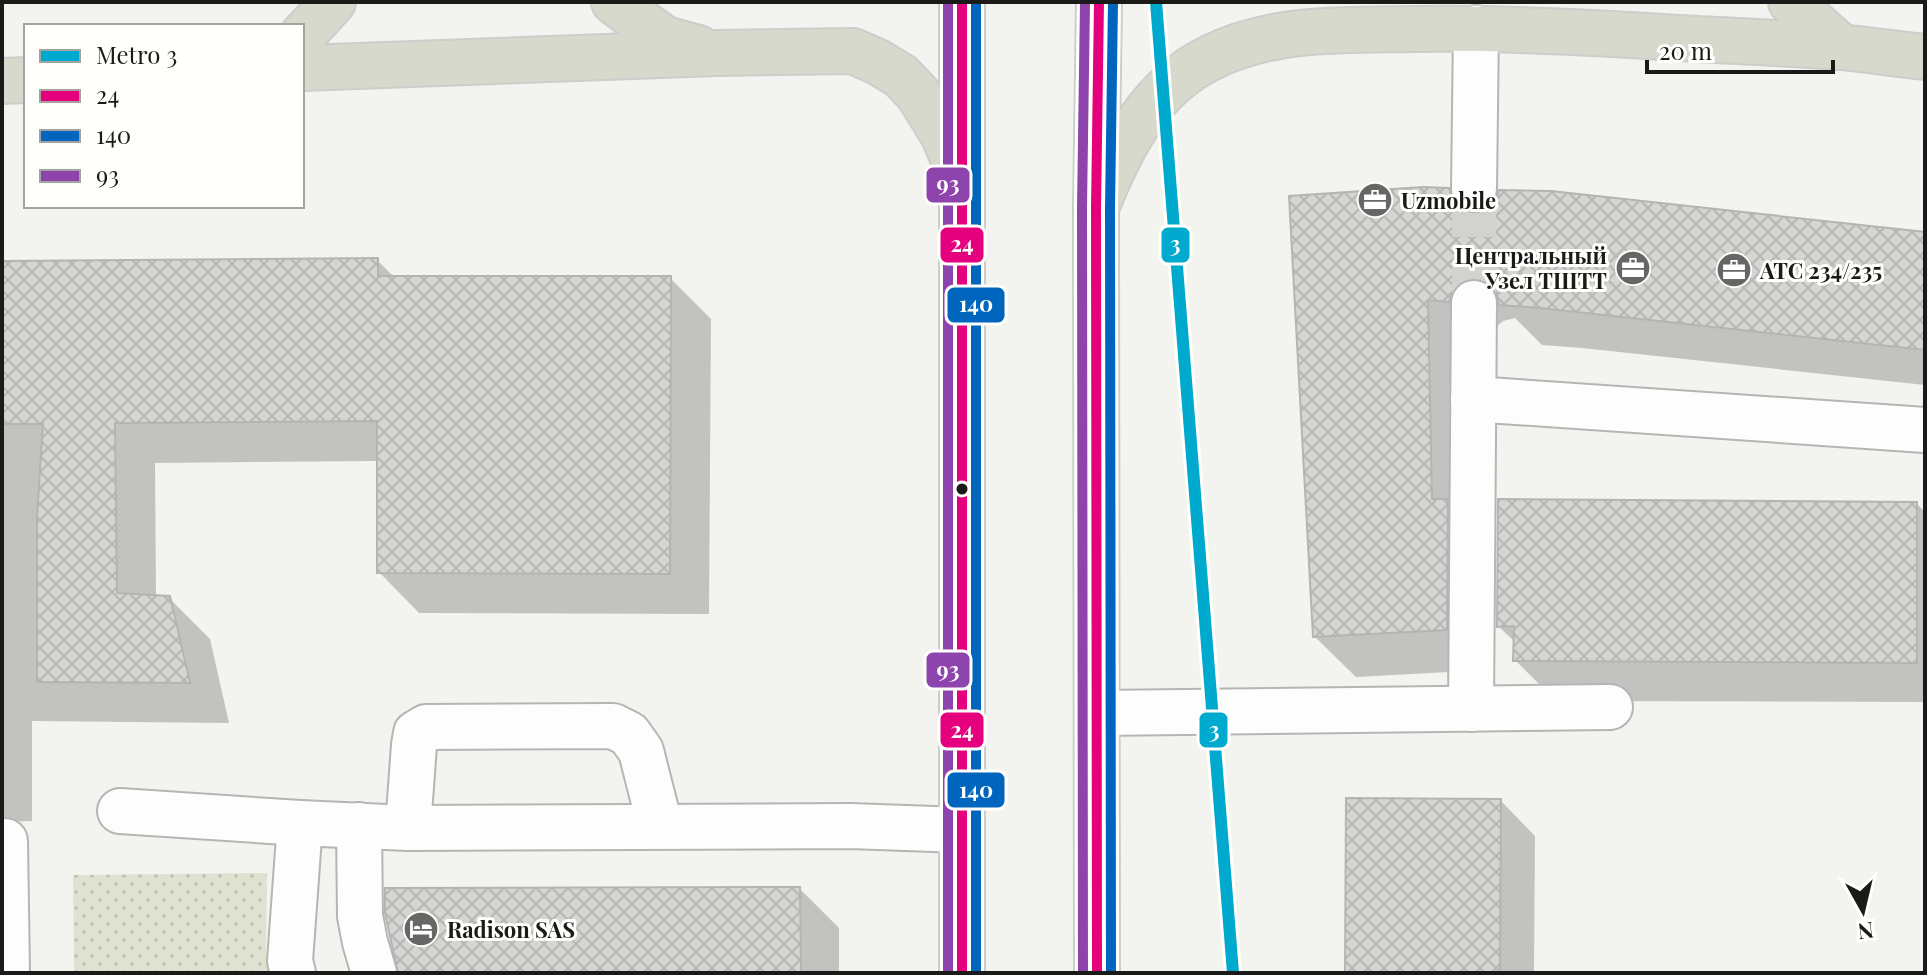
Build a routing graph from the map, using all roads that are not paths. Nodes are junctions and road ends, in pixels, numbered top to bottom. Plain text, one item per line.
1 (333, 2) edge
2 (614, 2) edge
3 (962, 2) edge
4 (1099, 2) edge
5 (1406, 2) edge
6 (1791, 2) edge
7 (1476, 28) junction
8 (1355, 30) junction
9 (304, 34) edge
10 (1841, 47) junction
11 (717, 53) junction
12 (1925, 57) edge
13 (304, 68) edge
14 (24, 80) edge
15 (2, 81) edge
16 (1474, 189) tunnel mouth
17 (962, 205) junction
18 (1096, 208) junction
19 (1474, 303) tunnel mouth
20 (1473, 399) junction
21 (1925, 430) edge
22 (1610, 707) dead end
23 (1471, 709) junction
24 (1097, 713) junction
25 (120, 811) dead end
26 (300, 823) junction
27 (359, 825) junction
28 (660, 826) junction
29 (408, 828) junction
30 (962, 830) junction
31 (13, 842) edge
32 (7, 973) edge
33 (293, 973) edge
34 (374, 973) edge
35 (962, 973) edge
36 (1097, 973) edge

1 - 9 highway
2 - 11 highway
3 - 17 main road
4 - 18 main road
5 - 8 highway
6 - 10 highway
7 - 8 highway
7 - 10 highway
7 - 16 street
8 - 18 highway
10 - 12 highway
11 - 13 highway
11 - 17 highway
14 - 15 highway
17 - 30 main road
18 - 24 main road
19 - 20 street
20 - 21 street
20 - 23 street
22 - 23 street
23 - 24 street
24 - 36 main road
25 - 26 street
26 - 27 street
26 - 33 street
27 - 29 street
27 - 34 street
28 - 29 street
28 - 29 street
28 - 30 street
30 - 35 main road
31 - 32 street

